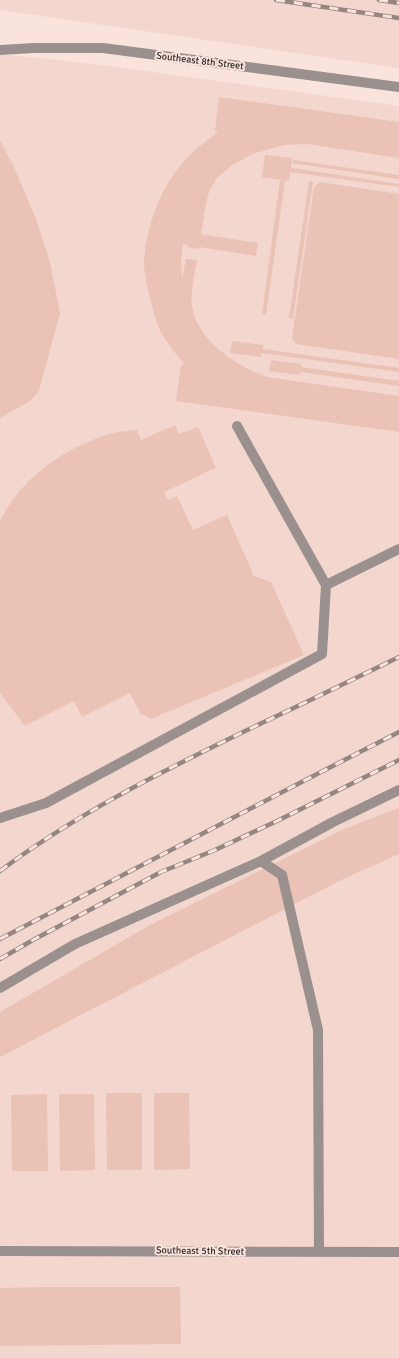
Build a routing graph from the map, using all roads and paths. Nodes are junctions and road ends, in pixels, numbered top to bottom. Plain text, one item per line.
1 (0, 50) edge
2 (399, 87) edge
3 (237, 426) dead end
4 (399, 548) edge
5 (326, 585) junction
6 (399, 790) edge
7 (0, 818) edge
8 (261, 861) junction
9 (0, 988) edge
10 (0, 1250) edge
11 (319, 1252) junction
12 (399, 1252) edge

1 - 2 street, Southeast 8th Street
3 - 5 street
4 - 5 street
5 - 7 street
6 - 8 street
8 - 9 street
8 - 11 street
10 - 11 street, Southeast 5th Street
11 - 12 street, Southeast 5th Street

